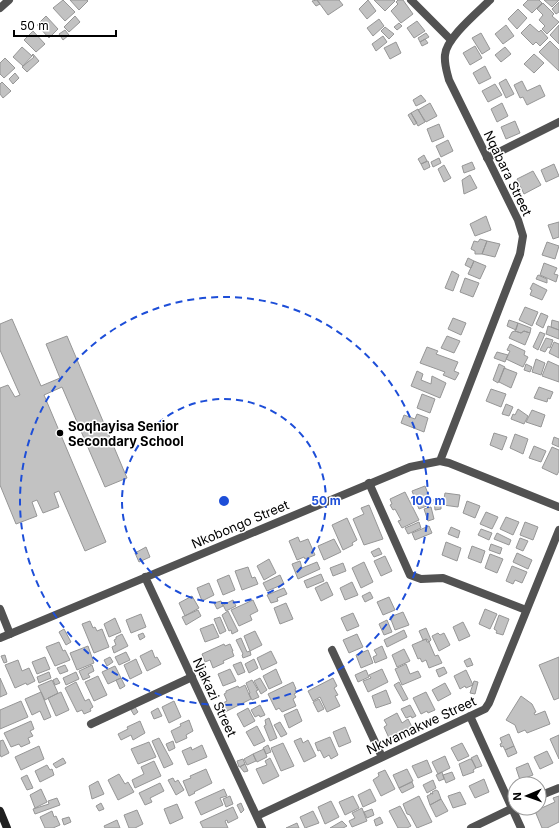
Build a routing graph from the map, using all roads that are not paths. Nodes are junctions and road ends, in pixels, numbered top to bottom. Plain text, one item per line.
1 (9, 0) edge
2 (411, 0) edge
3 (490, 0) edge
4 (0, 8) edge
5 (451, 40) junction
6 (559, 122) edge
7 (487, 158) junction
8 (440, 461) junction
9 (369, 483) junction
10 (559, 507) edge
11 (559, 530) edge
12 (145, 577) junction
13 (0, 609) edge
14 (526, 610) junction
15 (10, 634) junction
16 (0, 638) edge
17 (332, 650) dead end
18 (192, 677) junction
19 (470, 716) junction
20 (91, 724) dead end
21 (382, 757) junction
22 (559, 788) edge
23 (507, 793) edge
24 (547, 793) edge
25 (507, 810) edge
26 (0, 811) edge
27 (257, 816) junction
28 (517, 816) edge
29 (7, 828) edge
30 (262, 828) edge
31 (471, 828) edge
32 (521, 828) edge

1 - 4 street
2 - 5 street
3 - 5 street, Nqabara Street
5 - 7 street, Nqabara Street
6 - 7 street
7 - 8 street, Nqabara Street
8 - 9 street, Nkobongo Street
8 - 10 street, Nkobongo Street
9 - 12 street, Nkobongo Street
9 - 14 street
11 - 14 street, Nkwamakwe Street
12 - 15 street, Nkobongo Street
12 - 18 street, Njakazi Street
13 - 15 street
14 - 19 street, Nkwamakwe Street
15 - 16 street, Nkobongo Street
17 - 21 street
18 - 20 street
18 - 27 street, Njakazi Street
19 - 21 street, Nkwamakwe Street
19 - 23 street
21 - 27 street, Nkwamakwe Street
22 - 24 street
25 - 31 street
26 - 29 street
27 - 30 street, Njakazi Street
28 - 32 street

